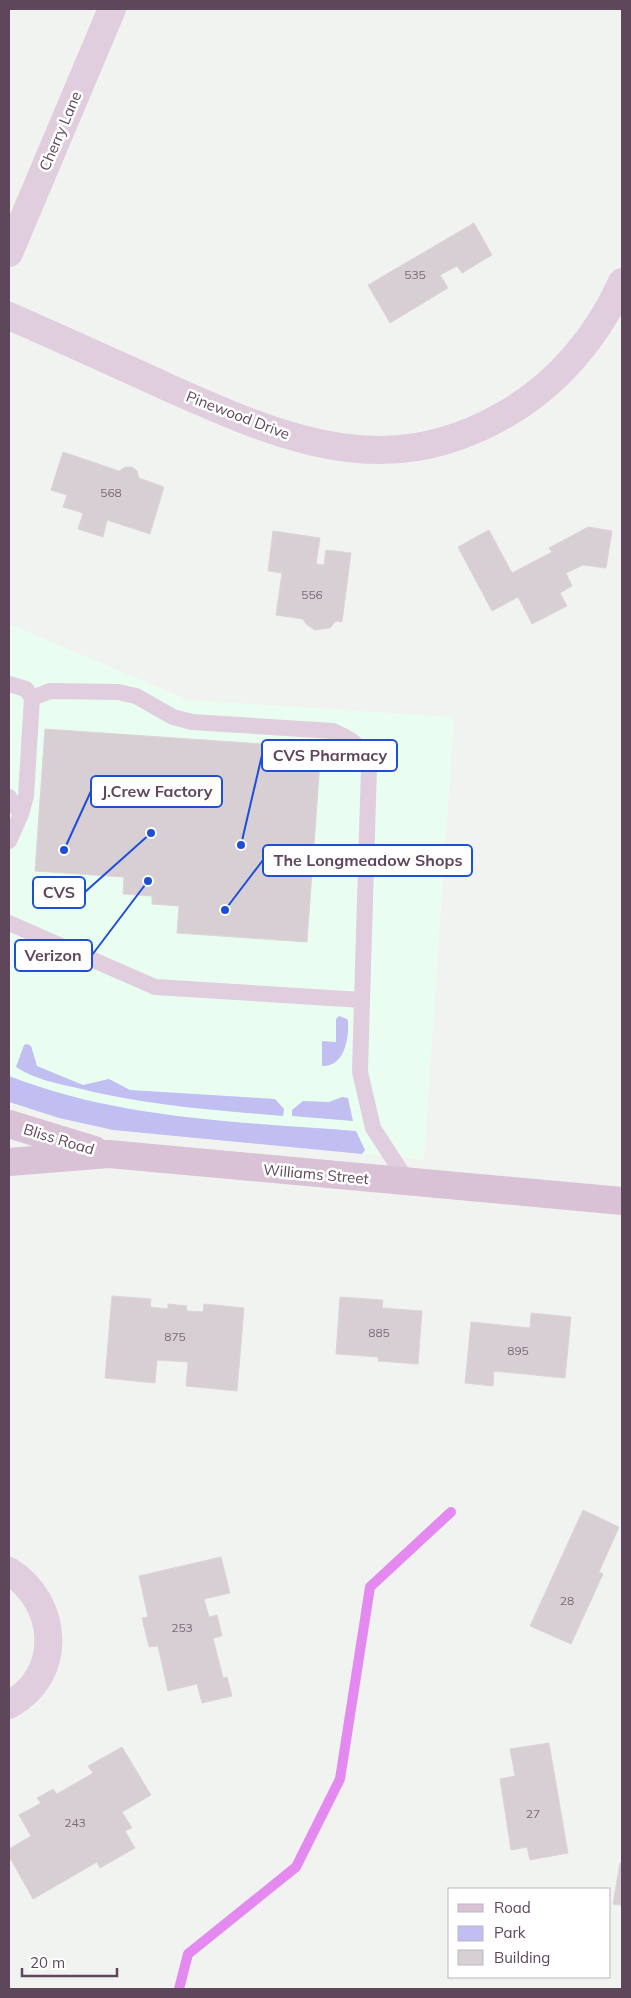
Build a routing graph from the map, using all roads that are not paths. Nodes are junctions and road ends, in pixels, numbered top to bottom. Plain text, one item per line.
1 (112, 9) edge
2 (9, 253) edge
3 (622, 282) edge
4 (9, 316) edge
5 (10, 683) edge
6 (32, 698) junction
7 (9, 796) edge
8 (21, 814) junction
9 (9, 841) edge
10 (9, 923) edge
11 (362, 1000) junction
12 (9, 1124) edge
13 (110, 1154) junction
14 (9, 1162) edge
15 (408, 1182) junction
16 (622, 1201) edge
17 (9, 1571) edge
18 (9, 1705) edge

1 - 2 street, Cherry Lane
3 - 4 street, Pinewood Drive
5 - 6 lane
6 - 8 lane
6 - 11 lane
7 - 8 lane
8 - 9 lane
10 - 11 lane
11 - 15 lane
12 - 13 main road, Bliss Road
13 - 14 main road, Williams Street
13 - 15 main road, Williams Street
15 - 16 main road, Williams Street
17 - 18 street

